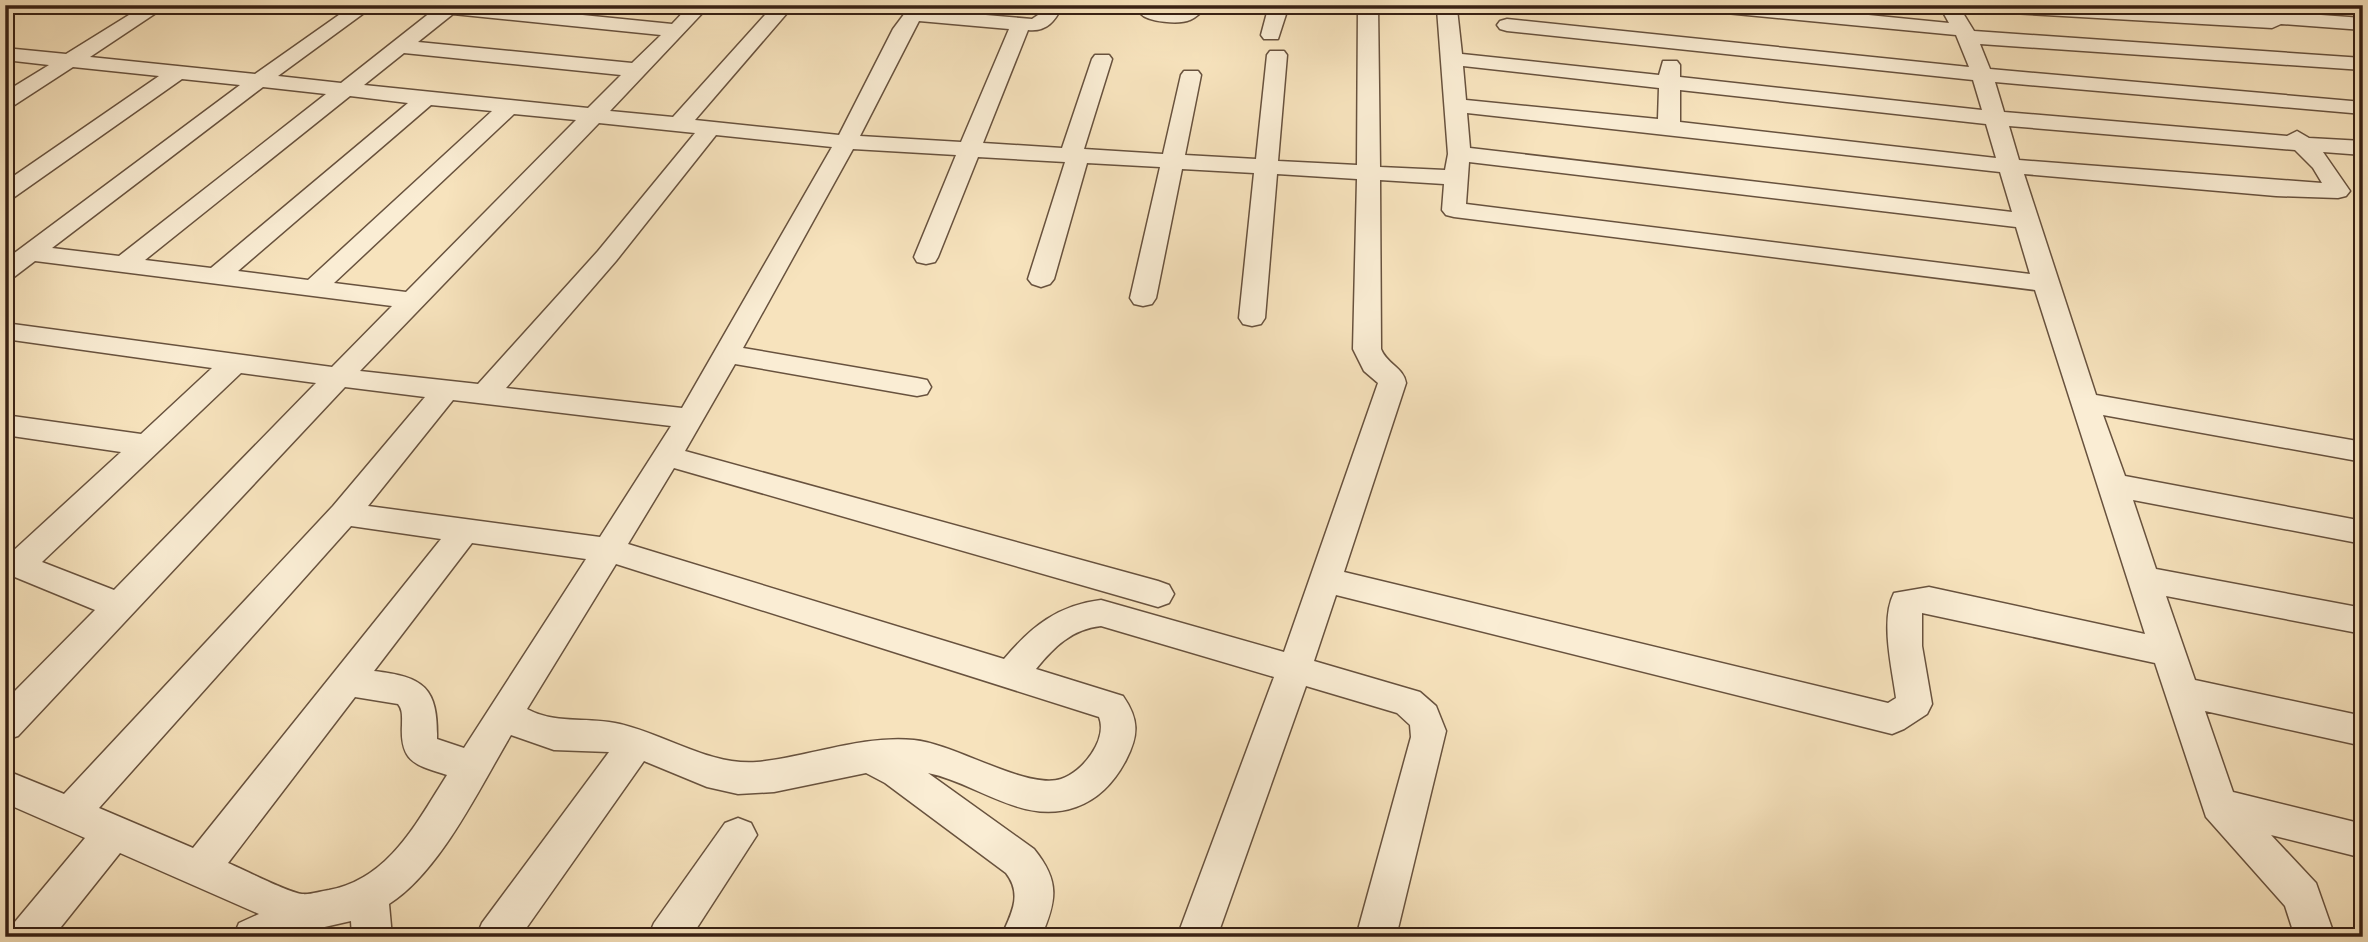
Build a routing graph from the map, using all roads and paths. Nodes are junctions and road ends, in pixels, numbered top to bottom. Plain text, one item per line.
1 (158, 5) edge
2 (366, 5) edge
3 (424, 5) edge
4 (617, 5) edge
5 (701, 5) edge
6 (785, 5) edge
7 (1054, 5) edge
8 (1198, 5) edge
9 (1279, 5) edge
10 (1368, 5) edge
11 (1705, 5) edge
12 (450, 6) edge
13 (1447, 9) dead end
14 (527, 10) edge
15 (917, 10) edge
16 (1151, 14) dead end
17 (2268, 18) edge
18 (1964, 19) edge
19 (598, 23) junction
20 (2363, 24) edge
21 (1020, 25) junction
22 (1507, 25) dead end
23 (675, 30) junction
24 (1671, 43) junction
25 (398, 46) junction
26 (5, 54) edge
27 (1102, 59) dead end
28 (1452, 60) junction
29 (71, 61) junction
30 (2363, 65) edge
31 (638, 70) junction
32 (177, 73) junction
33 (1191, 75) dead end
34 (1982, 75) junction
35 (258, 81) junction
36 (1669, 83) junction
37 (342, 89) junction
38 (426, 98) junction
39 (2265, 101) junction
40 (5, 102) edge
41 (510, 106) junction
42 (1457, 106) junction
43 (2363, 108) edge
44 (595, 116) junction
45 (1995, 118) junction
46 (679, 124) junction
47 (1669, 127) junction
48 (710, 128) junction
49 (846, 142) junction
50 (2302, 145) junction
51 (2363, 148) edge
52 (968, 149) junction
53 (1459, 154) junction
54 (1075, 155) junction
55 (1171, 160) junction
56 (1268, 166) junction
57 (2010, 166) junction
58 (1368, 171) junction
59 (1456, 178) junction
60 (5, 193) edge
61 (2027, 221) junction
62 (31, 253) junction
63 (926, 257) dead end
64 (126, 263) junction
65 (5, 272) edge
66 (217, 276) junction
67 (1041, 279) dead end
68 (2046, 284) junction
69 (314, 288) junction
70 (1143, 298) dead end
71 (412, 301) junction
72 (1252, 318) dead end
73 (5, 331) edge
74 (726, 354) junction
75 (236, 362) junction
76 (338, 377) junction
77 (916, 387) dead end
78 (448, 388) junction
79 (486, 393) junction
80 (2085, 402) junction
81 (690, 419) junction
82 (5, 425) edge
83 (146, 445) junction
84 (2363, 452) edge
85 (667, 456) junction
86 (2113, 485) junction
87 (344, 514) junction
88 (465, 530) junction
89 (2363, 533) edge
90 (608, 550) junction
91 (12, 562) edge
92 (2144, 579) junction
93 (1325, 580) junction
94 (1158, 594) dead end
95 (119, 606) junction
96 (2363, 621) edge
97 (2169, 653) junction
98 (1295, 668) junction
99 (1012, 674) junction
100 (346, 682) junction
101 (2181, 691) junction
102 (505, 715) junction
103 (5, 725) edge
104 (2363, 730) edge
105 (636, 743) junction
106 (867, 757) junction
107 (473, 766) junction
108 (5, 786) edge
109 (2219, 805) junction
110 (70, 814) junction
111 (114, 832) junction
112 (738, 835) dead end
113 (2363, 841) edge
114 (201, 869) junction
115 (369, 895) junction
116 (302, 913) junction
117 (28, 937) edge
118 (253, 937) edge
119 (372, 937) edge
120 (496, 937) edge
121 (668, 937) edge
122 (1021, 937) edge
123 (1197, 937) edge
124 (1376, 937) edge
125 (2315, 937) edge

1 - 29 street
2 - 35 street
3 - 12 street
4 - 19 street
5 - 23 street
6 - 46 street
7 - 21 street
8 - 16 street
9 - 56 street
10 - 58 street
11 - 18 street
12 - 14 street
12 - 25 street
13 - 28 street
14 - 19 street
15 - 21 street
15 - 49 street
17 - 18 street
17 - 20 street
18 - 30 street
18 - 34 street
19 - 23 street
21 - 52 street
22 - 24 street
23 - 31 street
24 - 34 street
24 - 36 street
25 - 31 street
25 - 37 street
26 - 29 street
27 - 54 street
28 - 36 street
28 - 42 street
29 - 32 street
29 - 40 street
31 - 44 street
32 - 35 street
32 - 60 street
33 - 55 street
34 - 39 street
34 - 45 street
35 - 37 street
35 - 62 street
36 - 45 street
36 - 47 street
37 - 38 street
37 - 64 street
38 - 41 street
38 - 66 street
39 - 43 street
39 - 50 street
41 - 44 street
41 - 69 street
42 - 47 street
42 - 53 street
44 - 46 street
44 - 71 street
45 - 50 street
45 - 57 street
46 - 48 street
47 - 57 street
48 - 49 street
48 - 79 street
49 - 52 street
49 - 74 street
50 - 51 street
50 - 57 street
52 - 54 street
52 - 63 street
53 - 59 street
53 - 61 street
54 - 55 street
54 - 67 street
55 - 56 street
55 - 70 street
56 - 58 street
56 - 72 street
57 - 61 street
58 - 59 street
58 - 93 street
59 - 68 street
61 - 68 street
62 - 64 street
62 - 65 street
64 - 66 street
66 - 69 street
68 - 80 street
69 - 71 street
71 - 76 street
73 - 75 street
74 - 77 street
74 - 81 street
75 - 76 street
75 - 83 street
76 - 78 street
76 - 95 street
78 - 79 street
78 - 87 street
79 - 81 street
80 - 84 street
80 - 86 street
81 - 85 street
82 - 83 street
83 - 91 street
85 - 90 street
85 - 94 street
86 - 89 street
86 - 92 street
87 - 88 street
87 - 110 street
88 - 90 street
88 - 100 street
90 - 99 street
90 - 102 street
91 - 95 street
92 - 96 street
92 - 97 street
93 - 97 street
93 - 98 street
95 - 103 street
97 - 101 street
98 - 99 street
98 - 123 street
98 - 124 street
99 - 106 street
100 - 107 street
100 - 114 street
101 - 104 street
101 - 109 street
102 - 105 street
102 - 107 street
105 - 106 street
105 - 120 street
106 - 122 street
107 - 115 street
108 - 110 street
109 - 113 street
109 - 125 street
110 - 111 street
111 - 114 street
111 - 117 street
112 - 121 street
114 - 116 street
115 - 116 street
115 - 119 street
116 - 118 street

